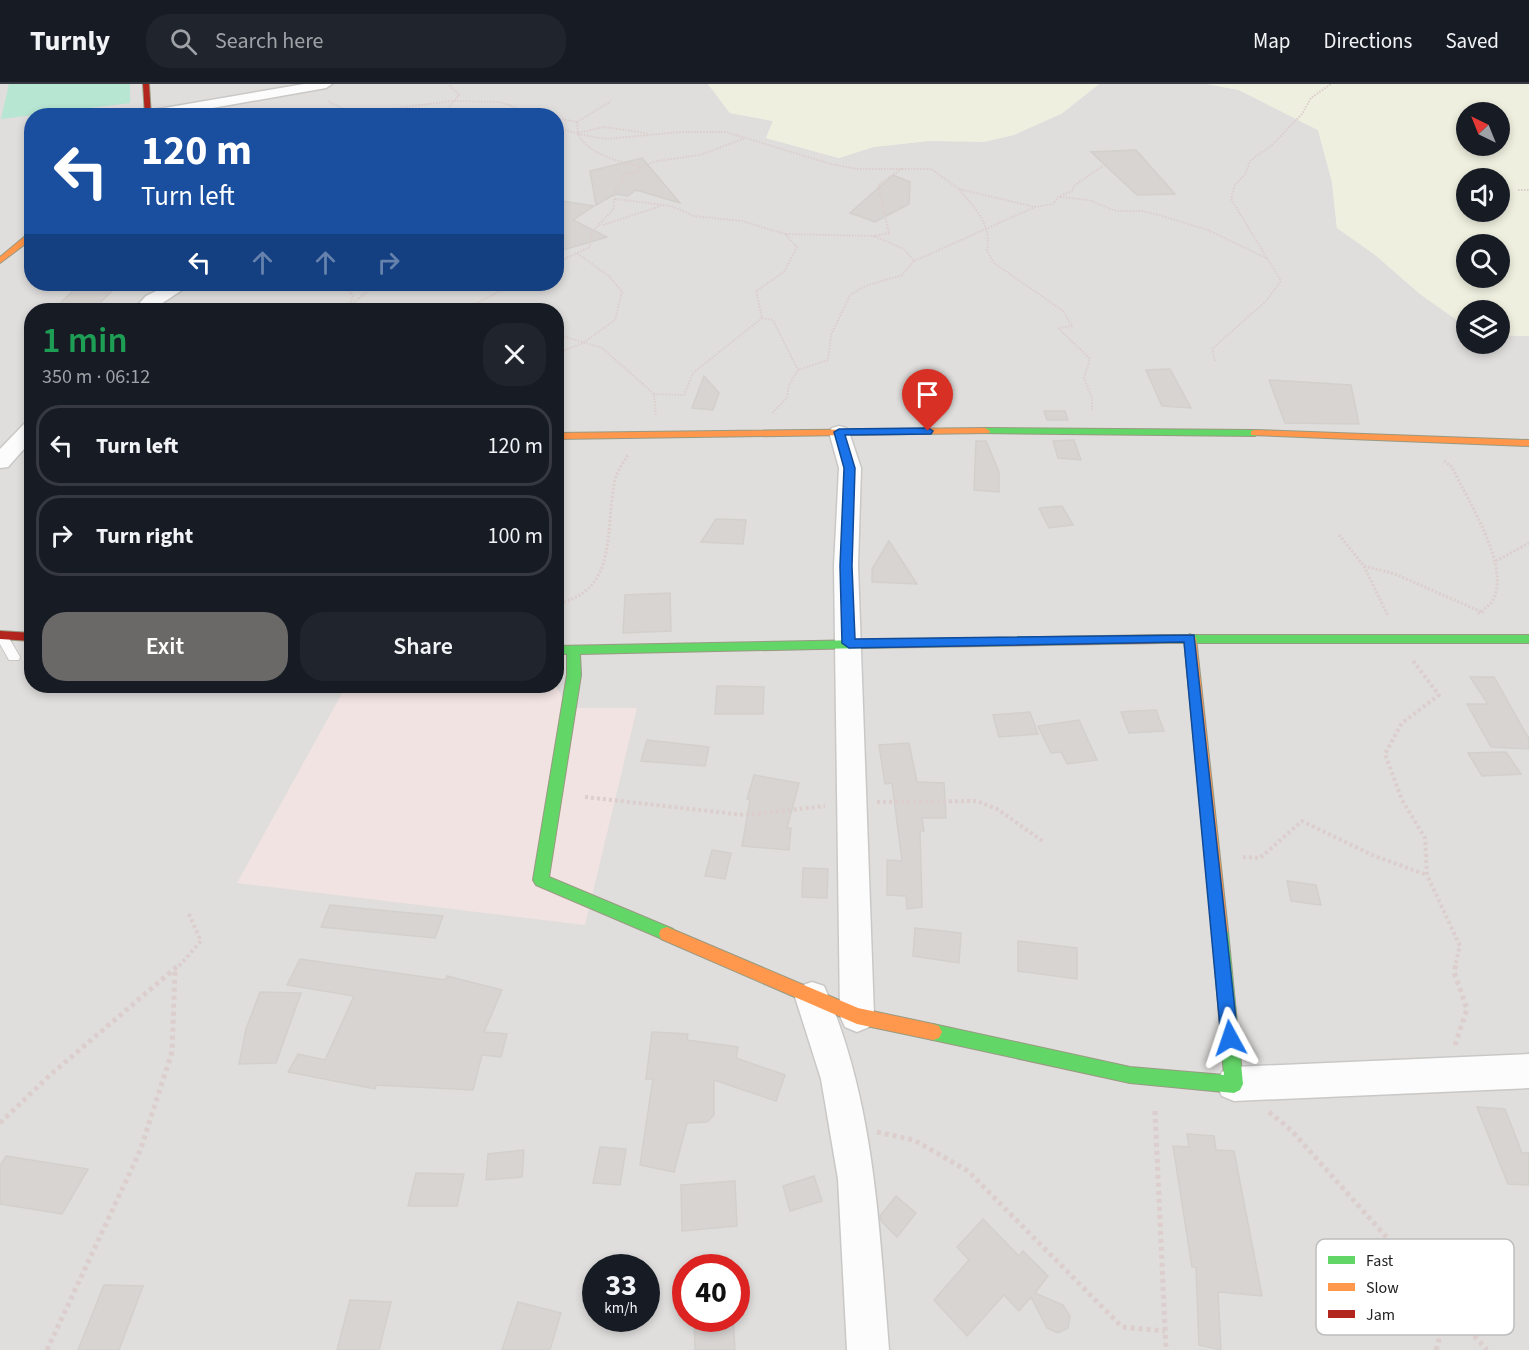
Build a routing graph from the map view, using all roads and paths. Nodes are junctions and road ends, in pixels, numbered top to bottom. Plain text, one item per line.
1 (146, 84) edge
2 (326, 84) edge
3 (1331, 84) edge
4 (449, 85) edge
5 (323, 98) dead end
6 (452, 101) junction
7 (611, 101) dead end
8 (147, 108) edge
9 (187, 108) edge
10 (341, 108) edge
11 (398, 108) edge
12 (447, 108) edge
13 (517, 108) edge
14 (564, 120) edge
15 (577, 122) junction
16 (564, 130) edge
17 (578, 134) junction
18 (650, 134) junction
19 (747, 138) junction
20 (1107, 163) dead end
21 (640, 167) junction
22 (904, 168) junction
23 (959, 189) junction
24 (1518, 190) dead end
25 (1529, 190) edge
26 (1058, 197) junction
27 (615, 199) junction
28 (663, 205) junction
29 (1035, 207) junction
30 (599, 226) junction
31 (988, 227) junction
32 (785, 234) junction
33 (874, 236) junction
34 (24, 242) edge
35 (577, 253) junction
36 (1266, 258) junction
37 (564, 259) edge
38 (0, 261) edge
39 (914, 261) junction
40 (169, 291) edge
41 (372, 291) edge
42 (500, 291) edge
43 (149, 303) edge
44 (354, 303) edge
45 (476, 303) edge
46 (762, 318) junction
47 (564, 337) edge
48 (583, 343) junction
49 (564, 351) edge
50 (1215, 361) dead end
51 (798, 370) junction
52 (654, 394) junction
53 (1093, 430) junction
54 (839, 432) junction
55 (760, 434) junction
56 (658, 435) junction
57 (564, 436) edge
58 (1409, 437) junction
59 (1529, 443) edge
60 (15, 445) edge
61 (0, 462) edge
62 (1339, 535) dead end
63 (1529, 543) edge
64 (1496, 561) junction
65 (1364, 566) junction
66 (564, 604) edge
67 (1483, 612) junction
68 (1474, 616) dead end
69 (1492, 616) dead end
70 (1190, 638) junction
71 (1395, 638) junction
72 (24, 639) edge
73 (1529, 639) edge
74 (4, 642) edge
75 (849, 643) junction
76 (573, 649) junction
77 (564, 650) edge
78 (555, 792) junction
79 (851, 803) junction
80 (1044, 842) dead end
81 (1214, 857) junction
82 (1427, 875) junction
83 (188, 912) dead end
84 (175, 970) junction
85 (812, 997) junction
86 (857, 1016) junction
87 (1529, 1071) edge
88 (1446, 1074) junction
89 (1153, 1077) junction
90 (1234, 1084) junction
91 (0, 1123) edge
92 (847, 1124) junction
93 (1389, 1239) edge
94 (1165, 1330) junction
95 (1440, 1335) edge
96 (1474, 1335) edge
97 (47, 1350) edge
98 (868, 1350) edge
99 (1166, 1350) edge
100 (1436, 1350) edge
101 (1487, 1350) edge

1 - 8 street
2 - 9 street
3 - 36 path
4 - 6 path
5 - 10 path
6 - 11 path
6 - 12 path
6 - 13 path
7 - 15 path
14 - 15 path
15 - 17 path
16 - 17 path
17 - 18 path
17 - 18 path
17 - 21 path
18 - 19 path
19 - 21 path
19 - 22 path
20 - 26 path
21 - 27 path
22 - 23 path
22 - 33 path
23 - 29 path
23 - 31 path
24 - 25 path
26 - 29 path
26 - 36 path
27 - 28 path
27 - 30 path
28 - 30 path
28 - 32 path
29 - 31 path
30 - 35 path
31 - 39 path
31 - 53 path
32 - 33 path
32 - 46 path
33 - 39 path
34 - 38 street
35 - 37 path
35 - 48 path
36 - 50 path
39 - 51 path
40 - 43 street
41 - 44 path
42 - 45 path
46 - 51 path
46 - 52 path
47 - 48 path
48 - 49 path
48 - 52 path
51 - 55 path
52 - 56 path
53 - 54 street
53 - 58 street
54 - 55 street
54 - 75 street
55 - 56 street
56 - 57 street
56 - 66 path
58 - 59 street
58 - 64 path
60 - 61 street
62 - 65 path
63 - 64 path
64 - 67 path
65 - 67 path
65 - 71 path
67 - 68 path
67 - 69 path
70 - 71 street
70 - 75 street
70 - 81 street
71 - 73 street
71 - 82 path
72 - 74 street
75 - 76 street
75 - 79 street
76 - 77 street
76 - 78 street
78 - 79 path
78 - 85 street
79 - 80 path
79 - 86 street
81 - 82 path
81 - 90 street
82 - 88 path
83 - 84 path
84 - 91 path
84 - 97 path
85 - 86 street
85 - 92 street
86 - 89 street
87 - 88 street
88 - 90 street
89 - 90 street
89 - 94 path
90 - 93 path
92 - 94 path
92 - 98 street
94 - 99 path
95 - 100 path
96 - 101 path

